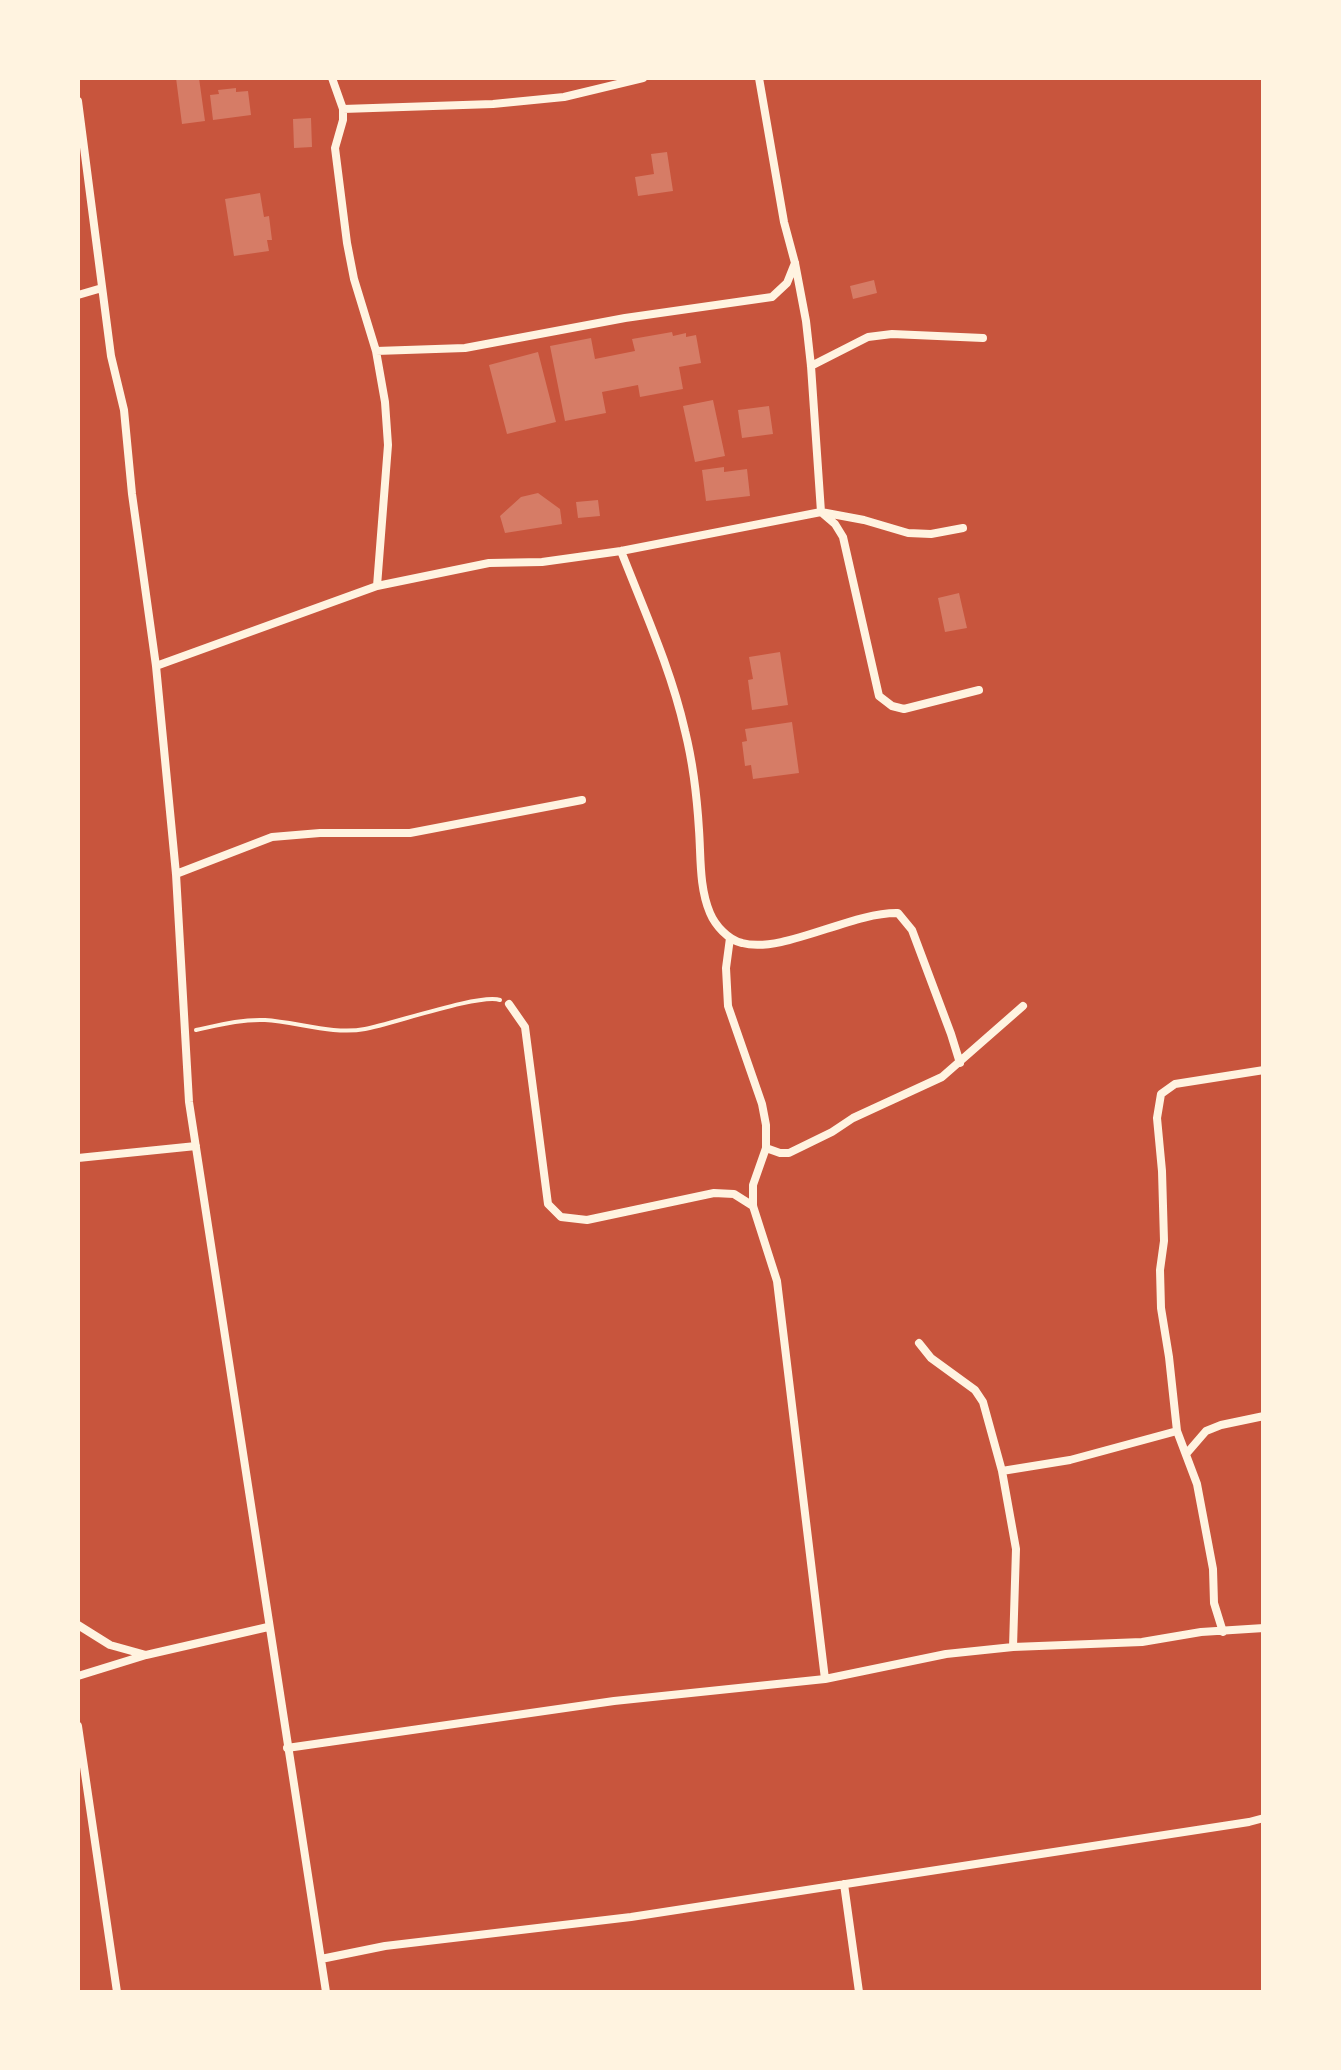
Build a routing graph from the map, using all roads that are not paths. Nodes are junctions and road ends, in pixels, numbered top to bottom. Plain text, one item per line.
1 (332, 78) edge
2 (643, 78) edge
3 (759, 78) edge
4 (78, 101) edge
5 (344, 109) junction
6 (795, 263) junction
7 (102, 288) junction
8 (78, 295) edge
9 (984, 338) dead end
10 (376, 352) junction
11 (811, 366) junction
12 (820, 512) junction
13 (963, 528) dead end
14 (621, 551) junction
15 (377, 586) junction
16 (156, 666) junction
17 (979, 690) dead end
18 (582, 800) dead end
19 (176, 874) junction
20 (730, 938) junction
21 (509, 1004) road end
22 (1023, 1006) dead end
23 (960, 1063) junction
24 (1264, 1070) edge
25 (196, 1146) junction
26 (766, 1148) junction
27 (78, 1158) edge
28 (753, 1206) junction
29 (919, 1343) dead end
30 (1264, 1416) edge
31 (1176, 1431) junction
32 (1186, 1453) junction
33 (1002, 1470) junction
34 (78, 1625) edge
35 (268, 1627) junction
36 (1264, 1628) edge
37 (1222, 1632) junction
38 (1013, 1647) junction
39 (146, 1655) junction
40 (78, 1676) edge
41 (825, 1679) junction
42 (78, 1726) edge
43 (78, 1742) edge
44 (287, 1748) junction
45 (1264, 1818) edge
46 (844, 1884) junction
47 (321, 1960) junction
48 (117, 1992) edge
49 (326, 1992) edge
50 (859, 1992) edge

1 - 5 street
2 - 5 street
3 - 6 street
4 - 7 street
5 - 10 street
6 - 10 street
6 - 11 street
7 - 8 street
7 - 16 street
9 - 11 street
10 - 15 street
11 - 12 street
12 - 13 street
12 - 14 street
12 - 17 street
14 - 15 street
14 - 20 street
15 - 16 street
16 - 19 street
18 - 19 street
19 - 25 street
20 - 23 street
20 - 26 street
21 - 28 street
22 - 23 street
23 - 26 street
24 - 31 street
25 - 27 street
25 - 35 street
26 - 28 street
28 - 41 street
29 - 33 street
30 - 32 street
31 - 32 street
31 - 33 street
32 - 37 street
33 - 38 street
34 - 39 street
35 - 39 street
35 - 44 street
36 - 37 street
37 - 38 street
38 - 41 street
39 - 40 street
41 - 44 street
42 - 43 street
43 - 48 street
44 - 47 street
45 - 46 street
46 - 47 street
46 - 50 street
47 - 49 street

